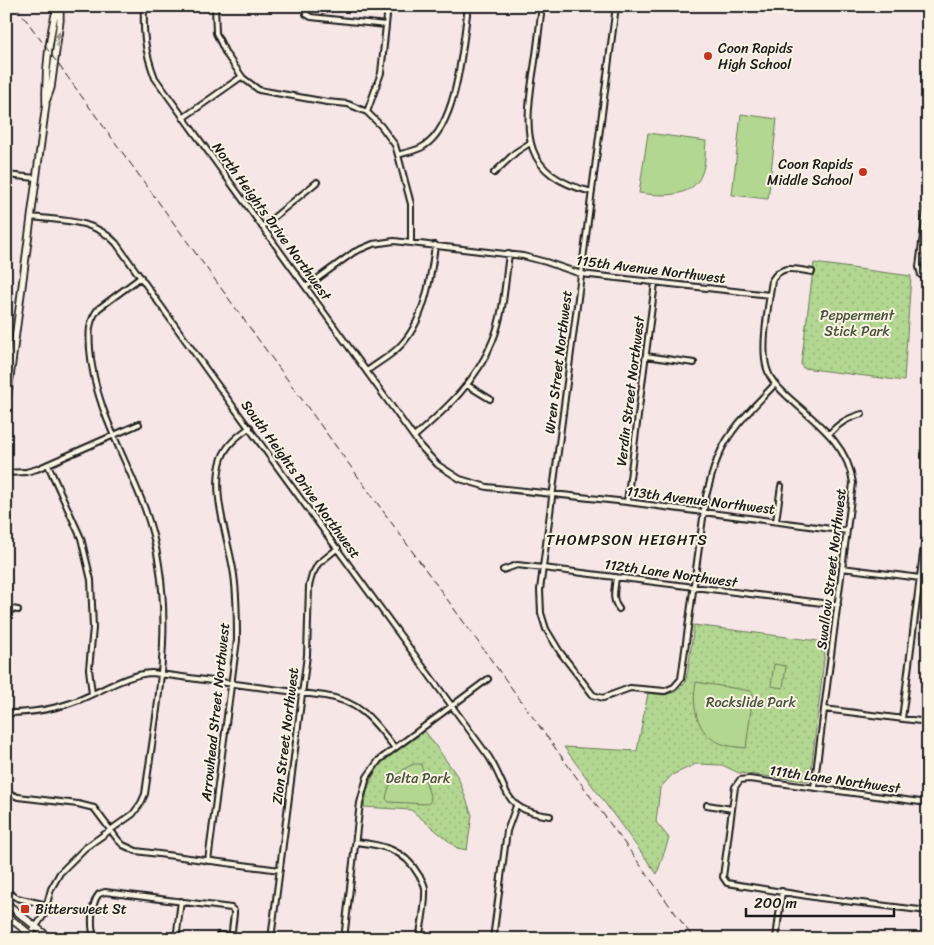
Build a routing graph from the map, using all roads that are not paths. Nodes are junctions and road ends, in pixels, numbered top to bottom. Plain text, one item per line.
1 (58, 6) edge
2 (144, 6) edge
3 (215, 6) edge
4 (306, 6) edge
5 (388, 6) edge
6 (468, 6) edge
7 (542, 6) edge
8 (616, 6) edge
9 (386, 25) junction
10 (241, 77) junction
11 (367, 112) junction
12 (183, 118) junction
13 (530, 143) junction
14 (398, 155) junction
15 (494, 174) dead end
16 (6, 175) edge
17 (36, 178) junction
18 (317, 182) dead end
19 (592, 192) junction
20 (928, 195) edge
21 (31, 218) junction
22 (262, 227) junction
23 (412, 243) junction
24 (435, 245) junction
25 (509, 254) junction
26 (812, 272) dead end
27 (581, 274) junction
28 (141, 276) junction
29 (928, 279) edge
30 (655, 282) junction
31 (306, 287) junction
32 (770, 295) junction
33 (646, 356) junction
34 (694, 363) dead end
35 (367, 370) junction
36 (775, 384) junction
37 (467, 385) junction
38 (490, 399) dead end
39 (6, 408) edge
40 (862, 414) dead end
41 (139, 424) dead end
42 (250, 427) junction
43 (829, 434) junction
44 (113, 436) junction
45 (414, 437) junction
46 (48, 465) junction
47 (6, 473) edge
48 (781, 486) dead end
49 (552, 495) junction
50 (627, 502) junction
51 (704, 513) junction
52 (928, 514) edge
53 (776, 521) junction
54 (847, 531) junction
55 (338, 548) junction
56 (543, 568) junction
57 (842, 568) junction
58 (503, 570) dead end
59 (616, 576) junction
60 (920, 578) junction
61 (928, 579) edge
62 (694, 588) junction
63 (838, 605) junction
64 (6, 608) edge
65 (618, 609) dead end
66 (18, 610) dead end
67 (160, 674) junction
68 (488, 679) dead end
69 (232, 684) junction
70 (303, 693) junction
71 (92, 694) junction
72 (452, 706) junction
73 (824, 708) junction
74 (6, 713) edge
75 (902, 719) junction
76 (928, 722) edge
77 (394, 747) junction
78 (814, 788) junction
79 (6, 792) edge
80 (928, 803) edge
81 (707, 805) dead end
82 (516, 806) junction
83 (732, 809) junction
84 (550, 816) dead end
85 (110, 830) junction
86 (356, 842) junction
87 (208, 861) junction
88 (280, 870) junction
89 (6, 891) edge
90 (782, 892) junction
91 (181, 901) junction
92 (6, 903) edge
93 (47, 905) junction
94 (928, 911) edge
95 (6, 915) edge
96 (36, 926) junction
97 (219, 935) dead end
98 (31, 937) edge
99 (231, 938) edge
100 (51, 939) edge
101 (95, 939) edge
102 (176, 939) edge
103 (244, 939) edge
104 (271, 939) edge
105 (344, 939) edge
106 (419, 939) edge
107 (493, 939) edge
108 (776, 939) edge

1 - 17 street
2 - 12 street, North Heights Drive Northwest
3 - 10 street
4 - 9 street
5 - 9 street
6 - 14 street
7 - 13 street
8 - 19 street, Wren Street Northwest
9 - 11 street
10 - 11 street
10 - 12 street
11 - 14 street
12 - 22 street, North Heights Drive Northwest
13 - 15 street
13 - 19 street
14 - 23 street
16 - 17 street
17 - 21 street
18 - 22 street
19 - 27 street, Wren Street Northwest
20 - 29 street
21 - 28 street, South Heights Drive Northwest
21 - 39 street
22 - 31 street, North Heights Drive Northwest
23 - 24 street, 115th Avenue Northwest
23 - 31 street, 115th Avenue Northwest
24 - 25 street, 115th Avenue Northwest
24 - 35 street
25 - 27 street, 115th Avenue Northwest
25 - 37 street
26 - 32 street, Swallow Street Northwest
27 - 30 street, 115th Avenue Northwest
27 - 49 street, Wren Street Northwest
28 - 42 street, South Heights Drive Northwest
28 - 44 street
30 - 32 street, 115th Avenue Northwest
30 - 33 street, Verdin Street Northwest
31 - 35 street, North Heights Drive Northwest
32 - 36 street, Swallow Street Northwest
33 - 34 street
33 - 50 street, Verdin Street Northwest
35 - 45 street, North Heights Drive Northwest
36 - 43 street, Swallow Street Northwest
36 - 51 street
37 - 38 street
37 - 45 street
40 - 43 street
41 - 44 street
42 - 55 street, South Heights Drive Northwest
42 - 69 street, Arrowhead Street Northwest
43 - 54 street, Swallow Street Northwest
44 - 46 street
44 - 67 street
45 - 49 street, 113th Avenue Northwest
46 - 47 street
46 - 71 street
48 - 53 street
49 - 50 street, 113th Avenue Northwest
49 - 56 street, Wren Street Northwest
50 - 51 street, 113th Avenue Northwest
51 - 53 street, 113th Avenue Northwest
51 - 62 street
52 - 60 street
53 - 54 street, 113th Avenue Northwest
54 - 57 street, Swallow Street Northwest
55 - 70 street, Zion Street Northwest
55 - 72 street, South Heights Drive Northwest
56 - 58 street, 112th Lane Northwest
56 - 59 street, 112th Lane Northwest
56 - 62 street, Wren Street Northwest
57 - 60 street
57 - 63 street, Swallow Street Northwest
59 - 62 street, 112th Lane Northwest
59 - 65 street
60 - 61 street
60 - 75 street
62 - 63 street, 112th Lane Northwest
63 - 73 street, Swallow Street Northwest
64 - 66 street
67 - 69 street
67 - 71 street
67 - 85 street
68 - 72 street
69 - 70 street
69 - 87 street, Arrowhead Street Northwest
70 - 77 street
70 - 88 street, Zion Street Northwest
71 - 74 street
72 - 77 street
72 - 82 street, South Heights Drive Northwest
73 - 75 street
73 - 78 street, Swallow Street Northwest
75 - 76 street
77 - 86 street
78 - 80 street, 111th Lane Northwest
78 - 83 street, 111th Lane Northwest
79 - 85 street
81 - 83 street
82 - 84 street
82 - 107 street
83 - 90 street
85 - 87 street
85 - 93 street
86 - 105 street
86 - 106 street
87 - 88 street
88 - 104 street, Zion Street Northwest
89 - 93 street
90 - 94 street
90 - 108 street
91 - 99 street
91 - 101 street
91 - 102 street
92 - 96 street
93 - 96 street
95 - 98 street
96 - 98 street
96 - 100 street
97 - 99 street
99 - 103 street

